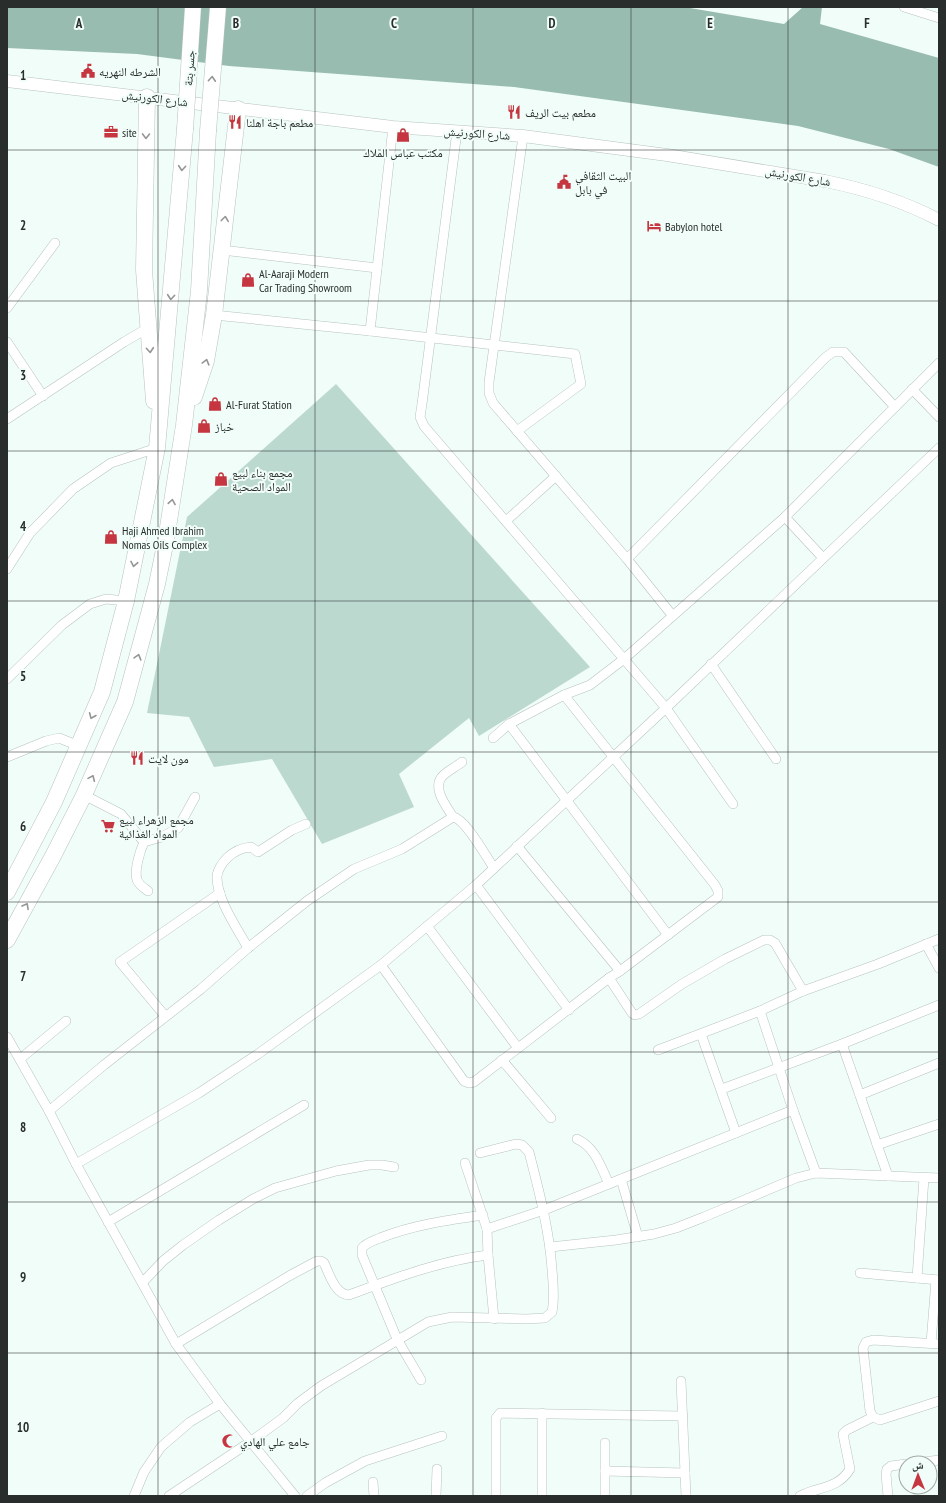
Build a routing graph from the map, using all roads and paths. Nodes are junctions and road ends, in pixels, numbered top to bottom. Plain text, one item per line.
1 (193, 7) edge
2 (218, 7) edge
3 (904, 7) edge
4 (938, 18) edge
5 (7, 81) edge
6 (147, 97) junction
7 (238, 109) junction
8 (393, 127) junction
9 (456, 131) junction
10 (523, 136) junction
11 (939, 220) edge
12 (55, 243) dead end
13 (222, 250) junction
14 (377, 268) junction
15 (7, 308) edge
16 (214, 315) junction
17 (148, 328) junction
18 (370, 331) junction
19 (431, 338) junction
20 (7, 342) edge
21 (494, 345) junction
22 (939, 363) edge
23 (912, 389) junction
24 (43, 396) junction
25 (894, 406) junction
26 (939, 417) edge
27 (7, 419) edge
28 (184, 425) junction
29 (517, 431) junction
30 (157, 448) junction
31 (939, 448) edge
32 (556, 476) junction
33 (785, 517) junction
34 (506, 521) junction
35 (823, 558) junction
36 (627, 559) junction
37 (7, 569) edge
38 (126, 601) junction
39 (672, 615) junction
40 (624, 658) junction
41 (711, 664) junction
42 (7, 679) edge
43 (102, 692) junction
44 (564, 695) junction
45 (125, 702) junction
46 (666, 708) junction
47 (510, 724) junction
48 (493, 738) dead end
49 (79, 746) junction
50 (102, 755) junction
51 (7, 757) edge
52 (613, 757) junction
53 (776, 759) dead end
54 (462, 762) dead end
55 (84, 795) junction
56 (195, 797) dead end
57 (567, 800) junction
58 (733, 804) dead end
59 (453, 817) junction
60 (306, 824) dead end
61 (144, 842) junction
62 (517, 846) junction
63 (494, 868) junction
64 (476, 885) junction
65 (148, 891) dead end
66 (7, 892) edge
67 (220, 893) junction
68 (427, 926) junction
69 (668, 935) junction
70 (939, 939) edge
71 (7, 940) edge
72 (926, 944) junction
73 (248, 948) junction
74 (381, 965) junction
75 (939, 968) edge
76 (620, 971) junction
77 (609, 978) junction
78 (803, 990) junction
79 (939, 1005) edge
80 (569, 1010) junction
81 (760, 1011) junction
82 (165, 1016) junction
83 (66, 1021) dead end
84 (701, 1034) junction
85 (7, 1037) edge
86 (842, 1044) junction
87 (518, 1048) junction
88 (658, 1050) dead end
89 (20, 1059) junction
90 (502, 1060) junction
91 (939, 1063) edge
92 (780, 1067) junction
93 (722, 1089) junction
94 (860, 1095) junction
95 (304, 1105) dead end
96 (793, 1110) junction
97 (49, 1111) junction
98 (551, 1118) dead end
99 (939, 1124) edge
100 (736, 1133) junction
101 (577, 1139) dead end
102 (877, 1145) junction
103 (480, 1153) dead end
104 (465, 1163) dead end
105 (76, 1164) junction
106 (394, 1166) dead end
107 (816, 1173) junction
108 (888, 1176) junction
109 (924, 1178) junction
110 (939, 1178) edge
111 (621, 1179) junction
112 (609, 1184) junction
113 (544, 1210) junction
114 (483, 1215) junction
115 (108, 1222) junction
116 (487, 1229) junction
117 (638, 1237) junction
118 (550, 1247) junction
119 (488, 1255) junction
120 (860, 1273) dead end
121 (917, 1278) junction
122 (937, 1280) edge
123 (143, 1282) junction
124 (375, 1285) junction
125 (494, 1319) junction
126 (397, 1339) junction
127 (176, 1344) junction
128 (935, 1344) edge
129 (421, 1380) dead end
130 (681, 1381) dead end
131 (939, 1401) edge
132 (220, 1404) junction
133 (542, 1413) junction
134 (683, 1416) junction
135 (873, 1417) junction
136 (442, 1436) dead end
137 (250, 1442) junction
138 (605, 1443) dead end
139 (898, 1465) edge
140 (437, 1469) dead end
141 (605, 1471) junction
142 (685, 1473) junction
143 (374, 1482) dead end
144 (802, 1495) edge
145 (135, 1496) edge
146 (169, 1496) edge
147 (295, 1496) edge
148 (307, 1496) edge
149 (374, 1496) edge
150 (436, 1496) edge
151 (496, 1496) edge
152 (542, 1496) edge
153 (605, 1496) edge
154 (686, 1496) edge
155 (888, 1496) edge

1 -> 30 highway, جسر بتة, bridge
28 -> 2 highway, bridge
3 - 4 street
5 - 6 street, شارع الكورنيش
6 - 7 street, شارع الكورنيش
6 -> 17 highway
7 - 8 street, شارع الكورنيش
13 -> 7 highway
8 - 9 street, شارع الكورنيش
8 - 14 street
9 - 10 street, شارع الكورنيش
9 - 19 street
10 - 11 street, شارع الكورنيش
10 - 21 street
12 - 15 street
13 - 14 street
13 - 16 highway
14 - 18 street
16 - 18 street
28 -> 16 highway
17 - 24 street
17 -> 30 highway
18 - 19 street
19 - 21 street
19 - 34 street
20 - 24 street
21 - 29 street
21 - 29 street
22 - 23 street
23 - 25 street
23 - 26 street
24 - 27 street
25 - 33 street
25 - 36 street
45 -> 28 highway
29 - 32 street
30 - 37 street
30 -> 38 highway
31 - 35 street
32 - 34 street
32 - 36 street
33 - 35 street
33 - 39 street
34 - 40 street
35 - 41 street
36 - 39 street
38 - 42 street
38 - 43 highway
39 - 40 street
40 - 44 street
40 - 46 street
41 - 46 street
41 - 53 street
43 - 45 highway
43 -> 49 highway
44 - 47 street
44 - 52 street
45 - 50 highway
46 - 52 street
46 - 58 street
47 - 48 street
47 - 57 street
49 - 50 highway
49 - 51 street
49 - 66 highway
55 -> 50 highway
52 - 57 street
52 - 69 street
54 - 59 street
55 - 61 street
71 -> 55 highway
56 - 61 street
57 - 62 street
57 - 69 street
59 - 63 street
59 - 73 street
60 - 67 street
61 - 65 street
62 - 63 street
62 - 76 street
63 - 64 street
64 - 68 street
64 - 80 street
67 - 73 street
67 - 82 street
68 - 74 street
68 - 87 street
69 - 76 street
70 - 72 street
72 - 75 street
72 - 78 street
73 - 82 street
74 - 90 street
74 - 105 street
76 - 77 street
77 - 78 street
77 - 80 street
78 - 81 street
79 - 86 street
80 - 87 street
81 - 84 street
81 - 92 street
82 - 97 street
83 - 89 street
84 - 88 street
84 - 93 street
85 - 89 street
86 - 92 street
86 - 94 street
87 - 90 street
89 - 97 street
90 - 98 street
91 - 94 street
92 - 93 street
92 - 96 street
93 - 100 street
94 - 102 street
95 - 115 street
96 - 100 street
96 - 107 street
97 - 105 street
99 - 102 street
100 - 111 street
101 - 112 street
102 - 108 street
103 - 113 street
104 - 114 street
105 - 115 street
106 - 123 street
107 - 108 street
107 - 117 street
108 - 109 street
109 - 110 street
109 - 121 street
111 - 112 street
111 - 117 street
112 - 113 street
113 - 116 street
113 - 118 street
114 - 116 street
114 - 124 street
115 - 123 street
116 - 119 street
117 - 118 street
118 - 125 street
119 - 124 street
119 - 125 street
120 - 121 street
121 - 122 street
122 - 128 street
123 - 127 street
124 - 126 street
124 - 127 street
125 - 126 street
126 - 129 street
126 - 137 street
127 - 132 street
128 - 135 street
130 - 134 street
131 - 135 street
132 - 137 street
132 - 145 street
133 - 134 street
133 - 151 street
133 - 152 street
134 - 142 street
135 - 144 street
136 - 148 street
137 - 146 street
137 - 147 street
138 - 141 street
139 - 155 street
140 - 150 street
141 - 142 street
141 - 153 street
142 - 154 street
143 - 149 street

